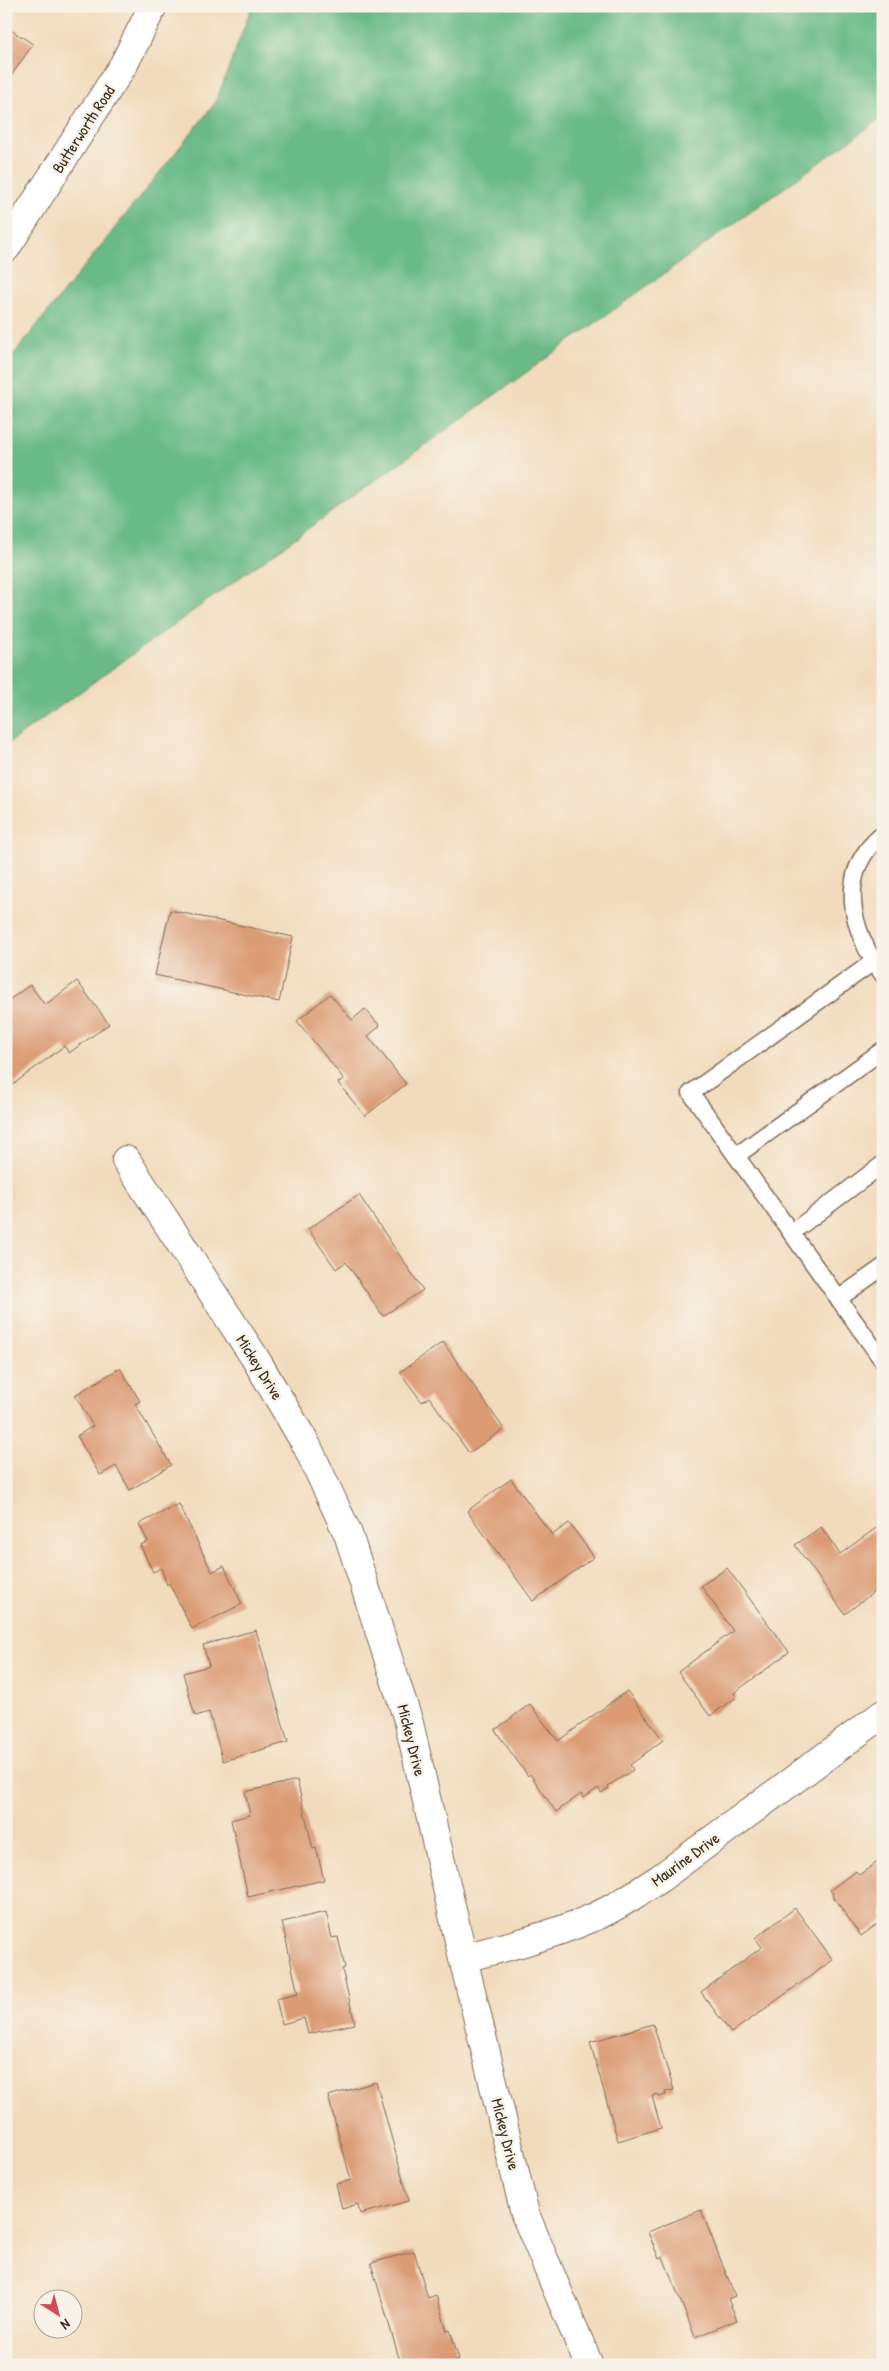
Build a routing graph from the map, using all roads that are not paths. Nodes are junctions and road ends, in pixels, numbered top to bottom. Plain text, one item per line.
1 (153, 6) edge
2 (6, 248) edge
3 (883, 834) edge
4 (878, 968) edge
5 (883, 1050) edge
6 (736, 1156) junction
7 (126, 1160) dead end
8 (883, 1164) edge
9 (791, 1233) junction
10 (883, 1267) edge
11 (838, 1299) junction
12 (883, 1361) edge
13 (883, 1714) edge
14 (463, 1958) junction
15 (589, 2365) edge

1 - 2 street, Butterworth Road
3 - 4 lane
4 - 6 lane
5 - 6 lane
6 - 9 lane
7 - 14 street, Mickey Drive
8 - 9 lane
9 - 11 lane
10 - 11 lane
11 - 12 lane
13 - 14 street, Maurine Drive
14 - 15 street, Mickey Drive

